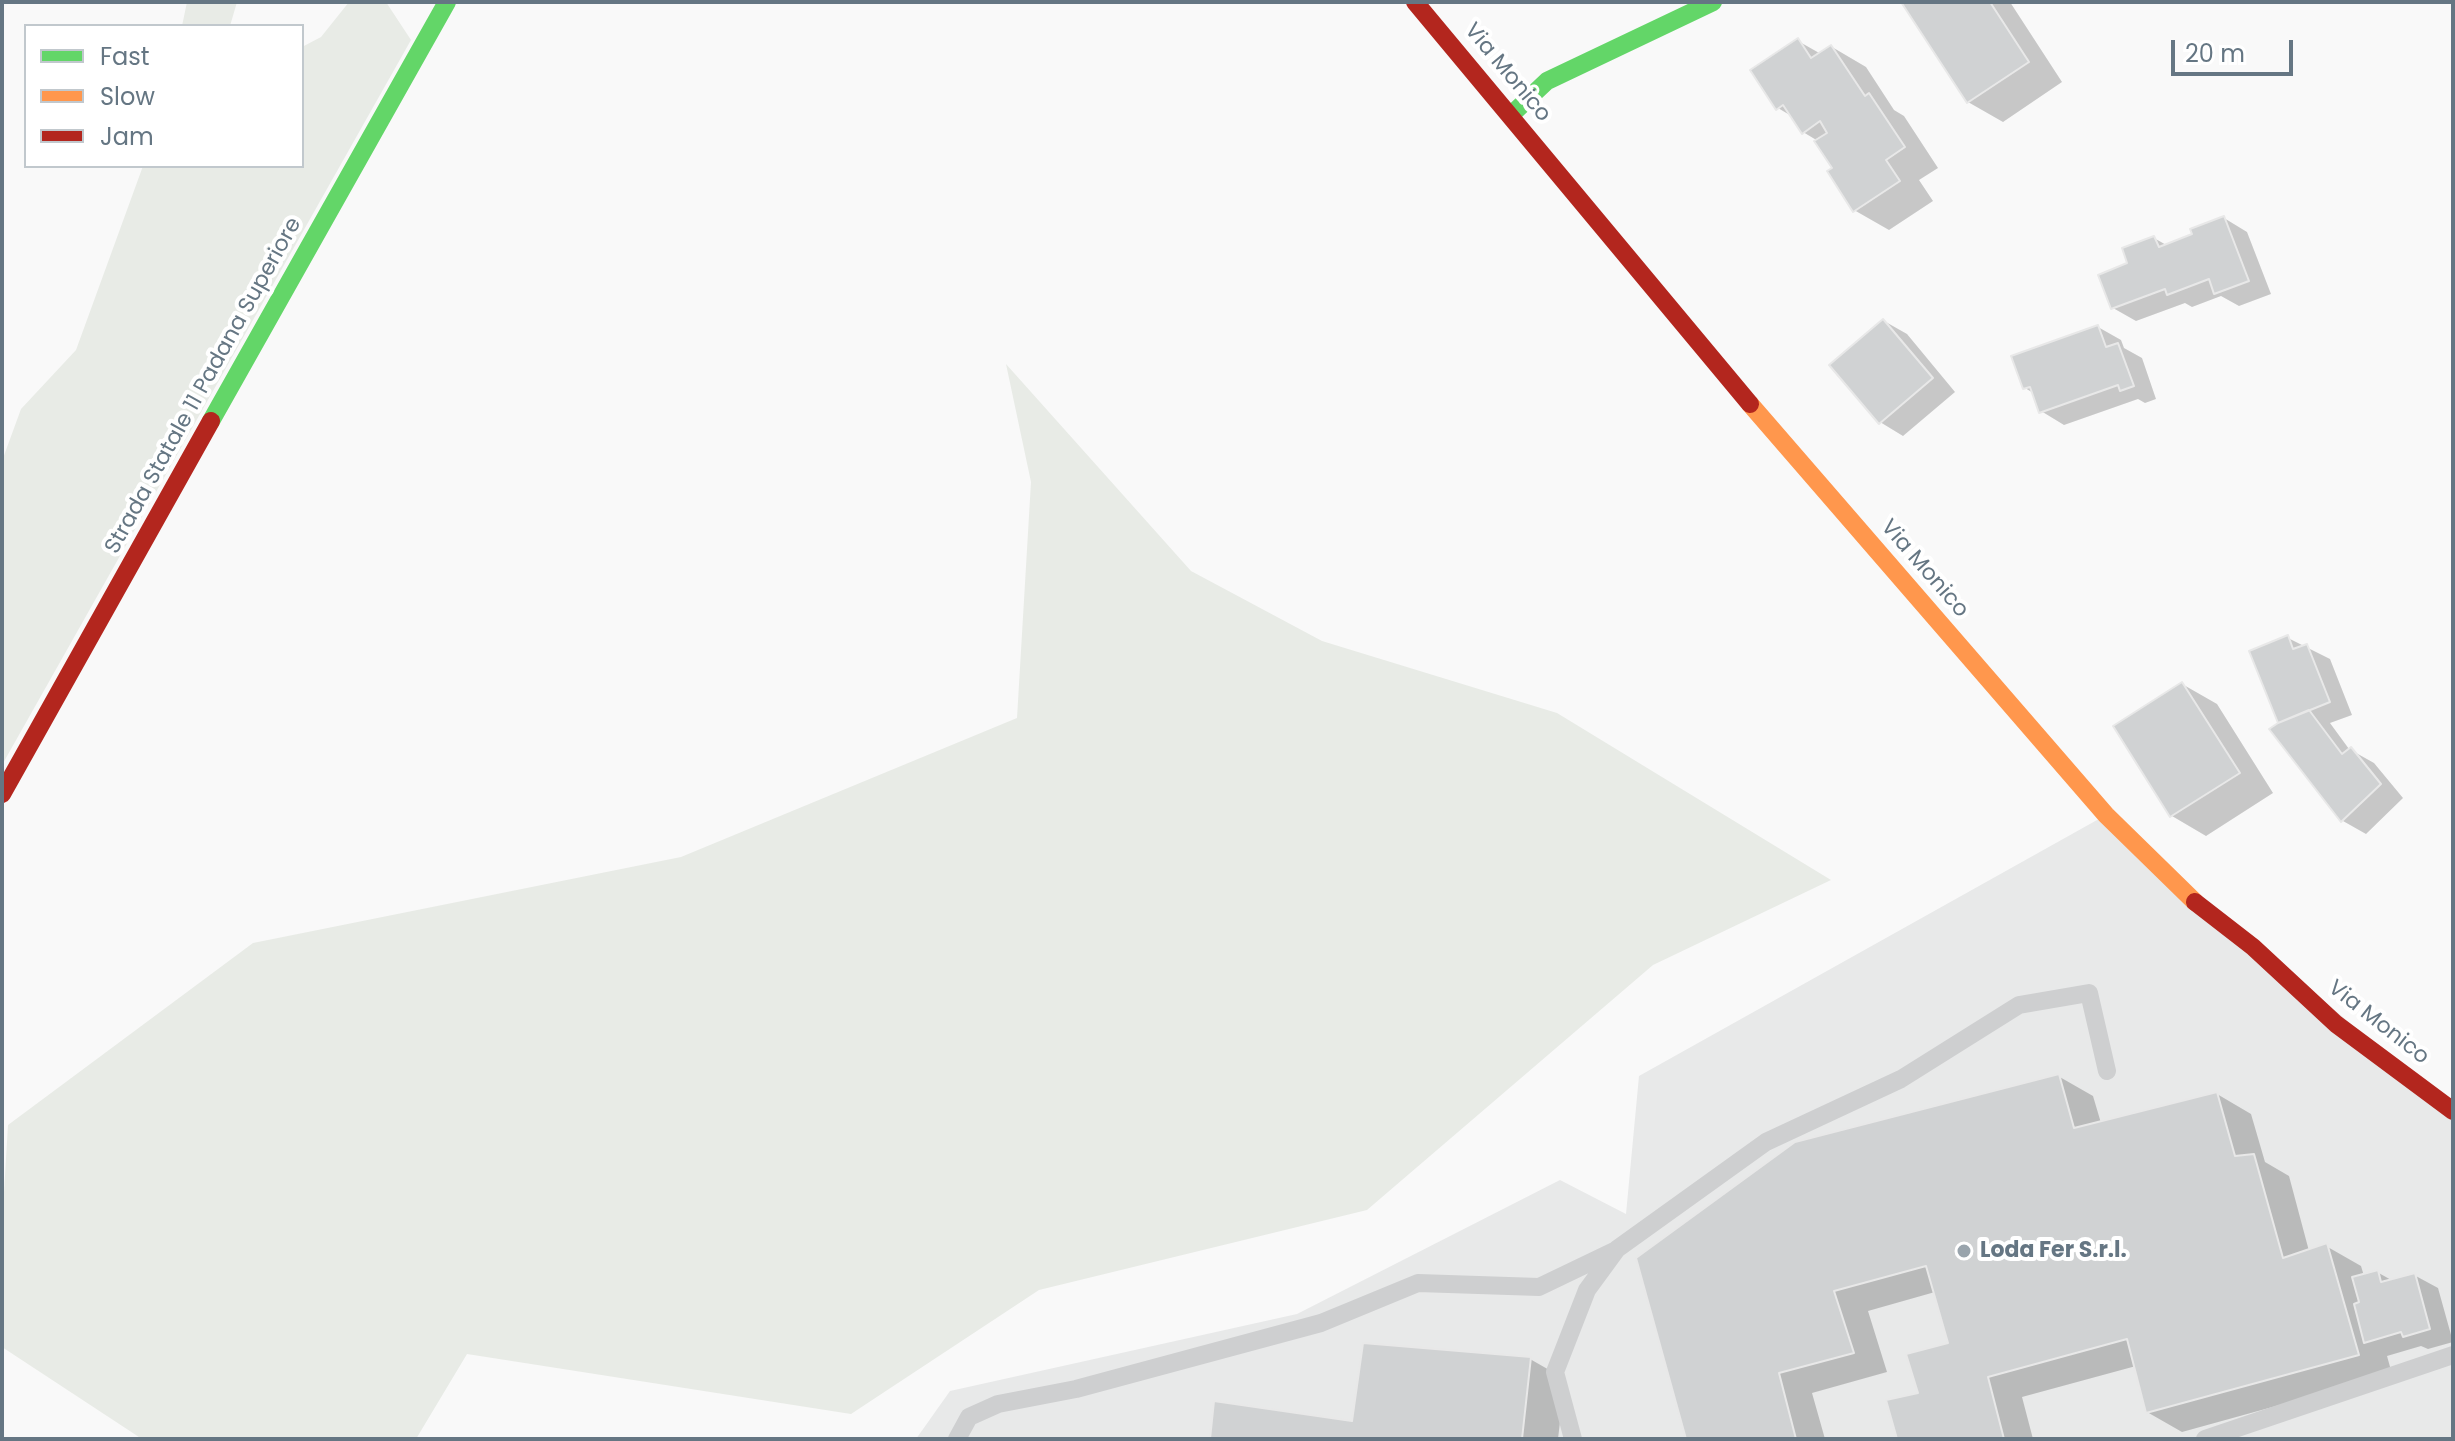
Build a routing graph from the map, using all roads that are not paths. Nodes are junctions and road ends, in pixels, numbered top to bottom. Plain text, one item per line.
1 (447, 2) edge
2 (1415, 2) edge
3 (1713, 2) edge
4 (1511, 115) junction
5 (2, 794) edge
6 (2107, 1071) dead end
7 (2453, 1111) edge
8 (1617, 1249) junction
9 (2453, 1355) edge
10 (957, 1439) edge
11 (1573, 1439) edge
12 (2205, 1439) edge

1 - 5 main road, Strada Statale 11 Padana Superiore
2 - 4 main road, Via Monico
3 - 4 main road
4 - 7 main road, Via Monico
6 - 8 lane
8 - 10 lane
8 - 11 lane
9 - 12 lane

